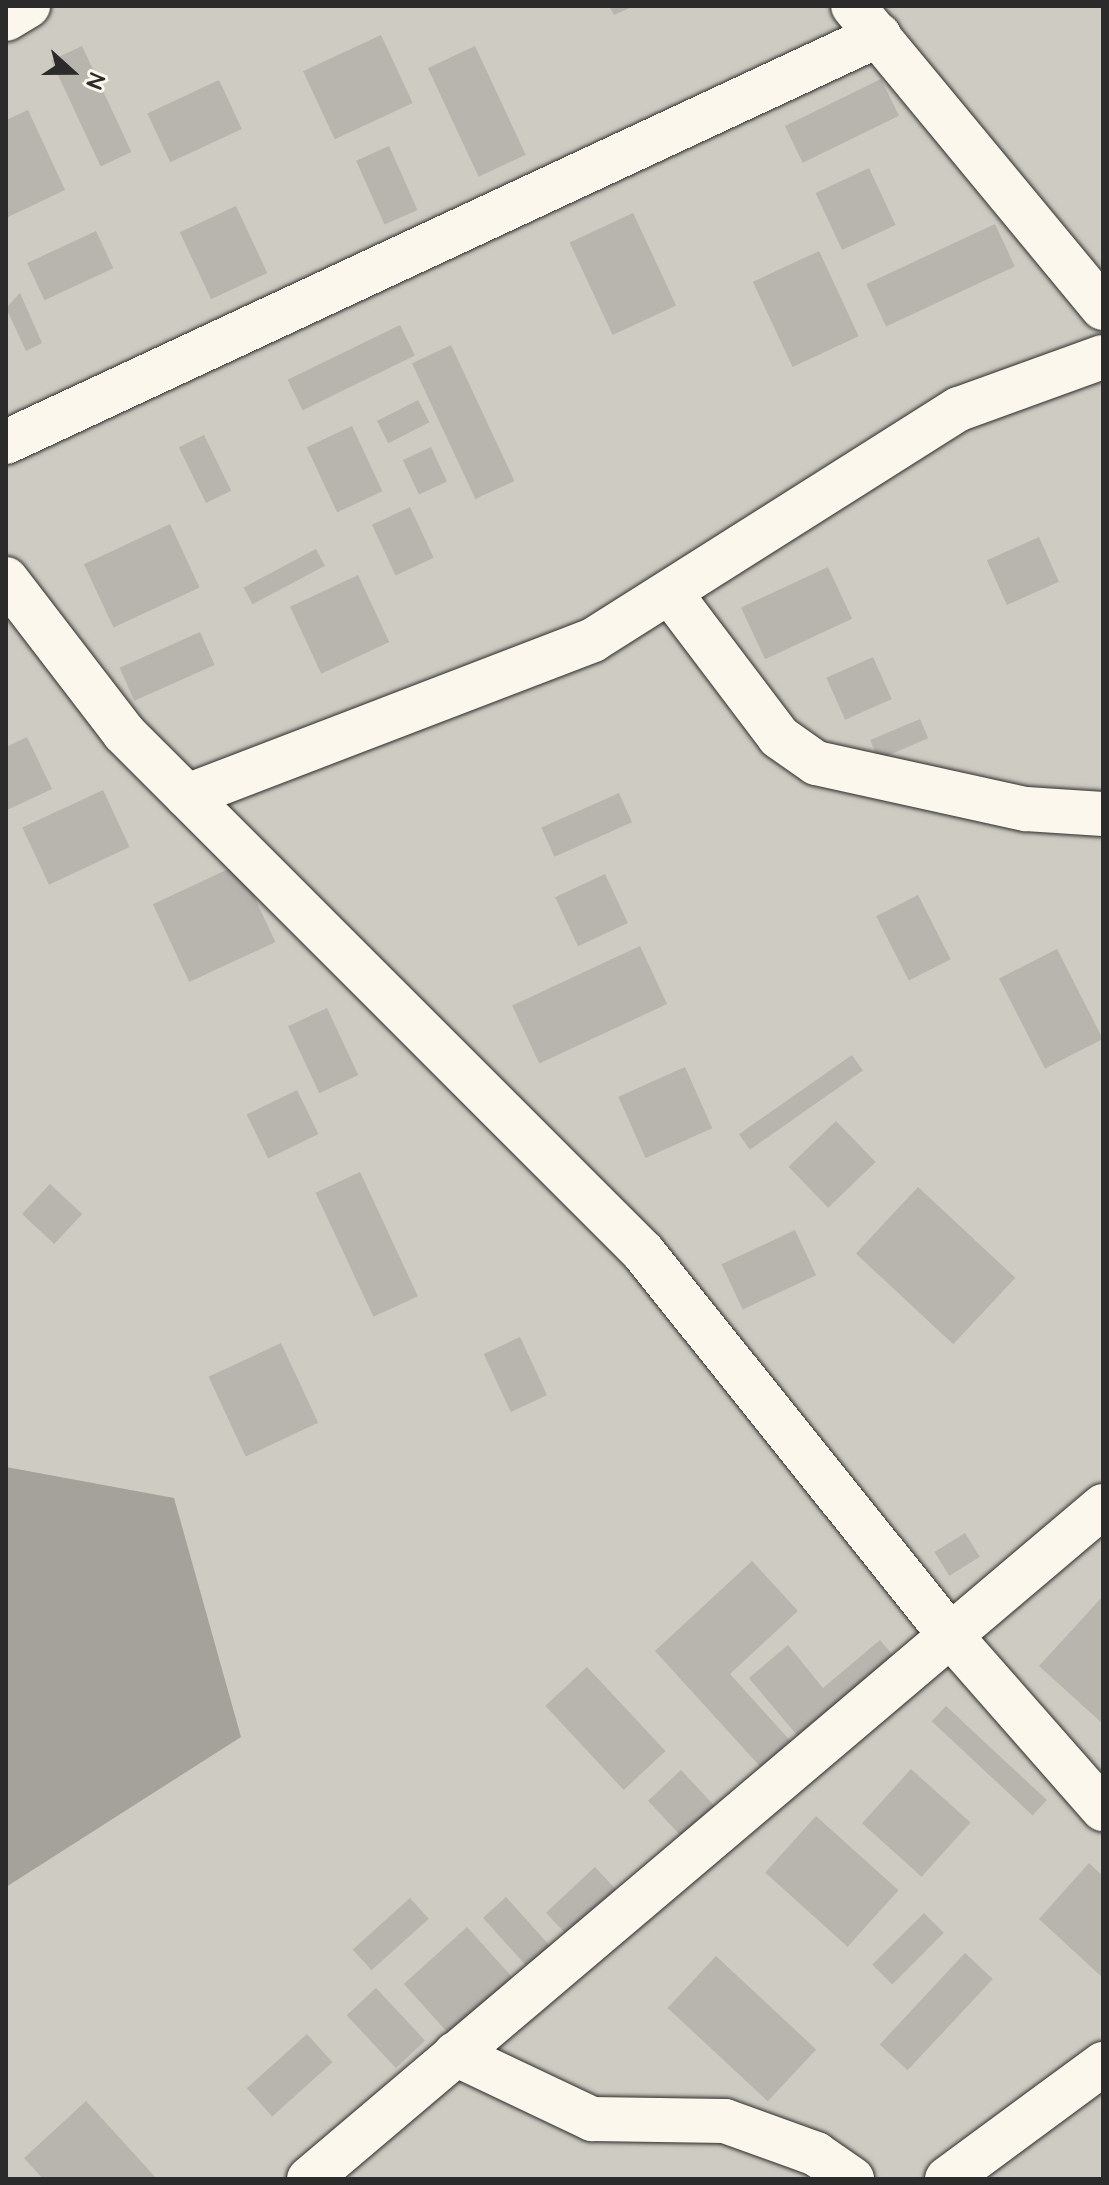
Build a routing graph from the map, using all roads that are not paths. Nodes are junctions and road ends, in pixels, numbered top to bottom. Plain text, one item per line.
1 (28, 6) edge
2 (6, 19) edge
3 (866, 20) edge
4 (1103, 308) edge
5 (1103, 357) edge
6 (6, 442) edge
7 (6, 579) edge
8 (671, 594) junction
9 (187, 796) junction
10 (1103, 814) edge
11 (1103, 1506) edge
12 (950, 1635) junction
13 (1103, 1809) edge
14 (455, 2054) junction
15 (1103, 2064) edge
16 (309, 2179) edge
17 (852, 2179) edge
18 (947, 2179) edge

1 - 2 street
3 - 4 street
3 - 6 street
5 - 8 street
7 - 9 street
8 - 9 street
8 - 10 street
9 - 12 street
11 - 12 street
12 - 13 street
12 - 14 street
14 - 16 street
14 - 17 street
15 - 18 street

